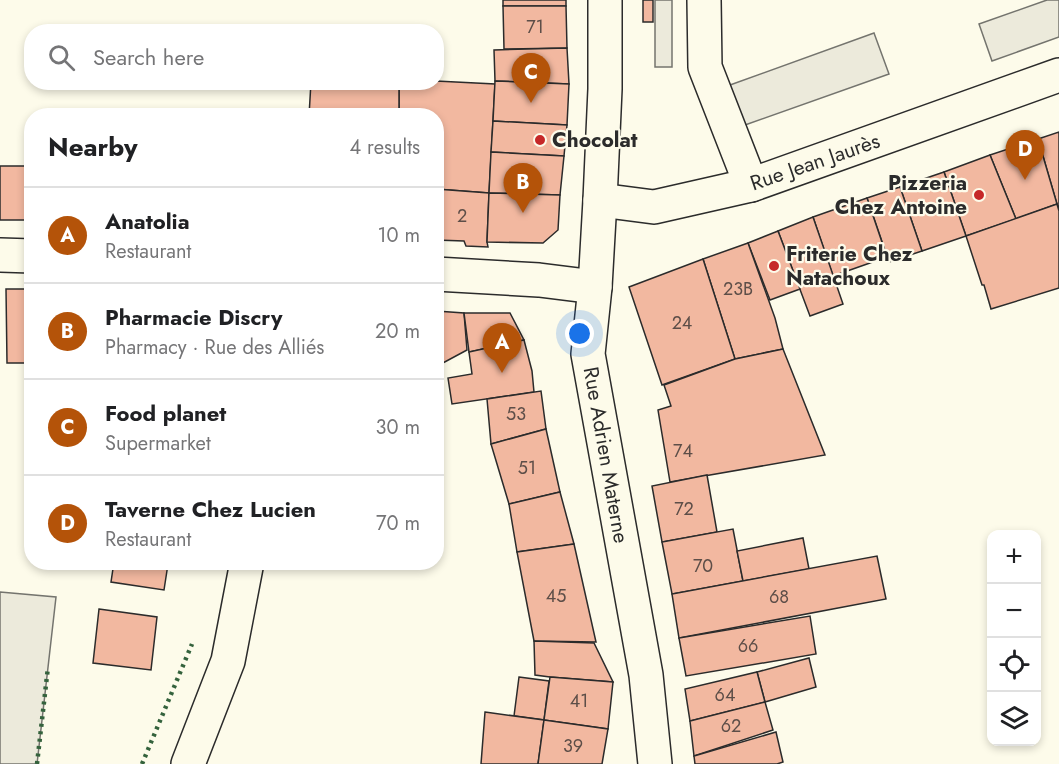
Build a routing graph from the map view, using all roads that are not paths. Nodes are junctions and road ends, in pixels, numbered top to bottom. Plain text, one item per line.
1 (605, 0) edge
2 (705, 0) edge
3 (1059, 75) edge
4 (751, 185) junction
5 (600, 200) junction
6 (0, 255) edge
7 (24, 256) edge
8 (444, 274) edge
9 (595, 287) junction
10 (246, 570) edge
11 (188, 764) edge
12 (655, 764) edge

1 - 5 street, Rue Adrien Materne
2 - 4 street
3 - 4 street, Rue Jean Jaurès
4 - 5 street, Rue Jean Jaurès
5 - 9 street, Rue Adrien Materne
6 - 7 street
8 - 9 street
9 - 12 street, Rue Adrien Materne
10 - 11 street

